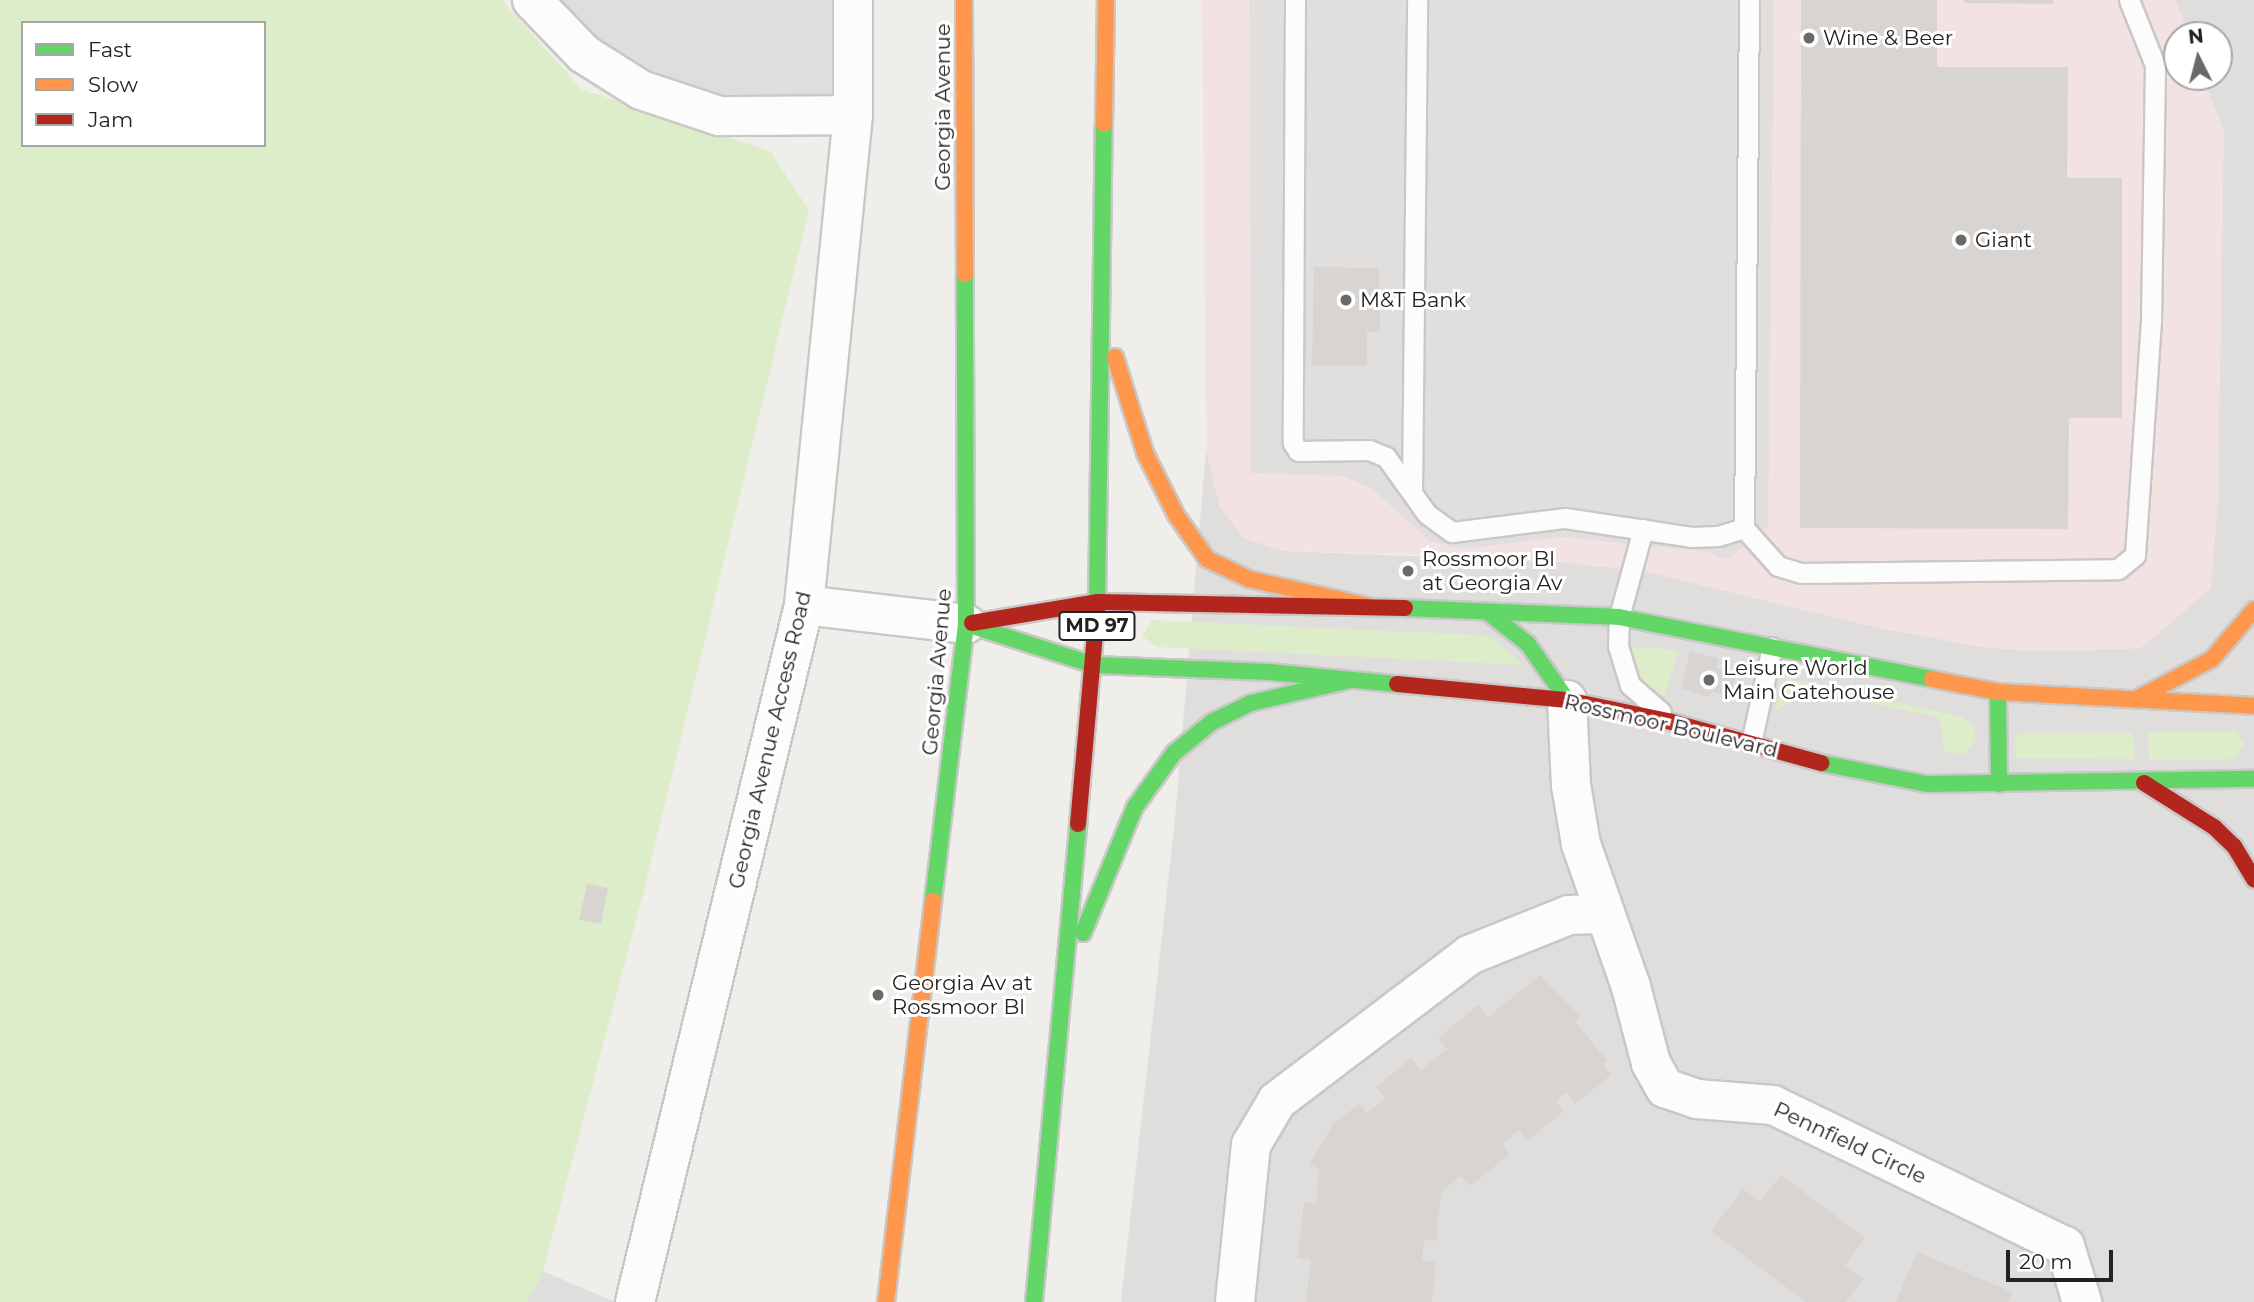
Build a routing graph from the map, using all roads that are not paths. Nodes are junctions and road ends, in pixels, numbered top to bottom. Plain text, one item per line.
1 (532, 0) edge
2 (853, 0) edge
3 (964, 0) edge
4 (1106, 0) edge
5 (1295, 0) edge
6 (1417, 0) edge
7 (1749, 0) edge
8 (2129, 0) edge
9 (853, 115) junction
10 (1102, 277) junction
11 (1412, 492) junction
12 (1744, 528) junction
13 (1643, 529) junction
14 (1098, 601) junction
15 (804, 606) junction
16 (1368, 606) junction
17 (2254, 610) edge
18 (1490, 614) junction
19 (1619, 617) junction
20 (966, 624) junction
21 (1772, 647) junction
22 (1094, 665) junction
23 (1351, 680) junction
24 (1998, 692) junction
25 (2140, 697) junction
26 (1567, 700) junction
27 (2254, 706) edge
28 (1672, 722) junction
29 (1751, 743) junction
30 (2254, 779) edge
31 (2144, 783) junction
32 (1999, 784) junction
33 (2254, 879) edge
34 (1603, 914) junction
35 (1066, 974) junction
36 (635, 1302) edge
37 (886, 1302) edge
38 (1034, 1302) edge
39 (1235, 1302) edge
40 (2082, 1302) edge

1 - 9 street
2 - 9 street, Georgia Avenue Access Road
3 - 20 main road, Georgia Avenue
4 - 10 main road, MD 97
5 - 11 lane
6 - 11 lane
7 - 12 lane
8 - 12 lane
9 - 15 street, Georgia Avenue Access Road
10 - 14 main road, MD 97
10 - 16 main road
11 - 13 lane
12 - 13 lane
13 - 19 lane
14 - 16 main road, Rossmoor Boulevard
14 - 20 main road, Rossmoor Boulevard
14 - 22 main road, MD 97
15 - 20 street, Rossmoor Boulevard
15 - 36 street, Georgia Avenue Access Road
16 - 18 main road, Rossmoor Boulevard
17 - 25 main road
18 - 19 main road, Rossmoor Boulevard
18 - 26 main road
19 - 21 main road, Rossmoor Boulevard
19 - 28 lane
20 - 22 main road, Rossmoor Boulevard
20 - 37 main road, Georgia Avenue
21 - 24 main road, Rossmoor Boulevard
21 - 29 lane
22 - 23 main road, Rossmoor Boulevard
22 - 35 main road, MD 97
23 - 26 main road, Rossmoor Boulevard
23 - 35 main road
24 - 25 main road, Rossmoor Boulevard
24 - 32 main road
25 - 27 main road, Rossmoor Boulevard
26 - 28 main road, Rossmoor Boulevard
26 - 34 street, Pennfield Circle
28 - 29 main road, Rossmoor Boulevard
29 - 32 main road, Rossmoor Boulevard
30 - 31 main road, Rossmoor Boulevard
31 - 32 main road, Rossmoor Boulevard
31 - 33 main road
34 - 39 street
34 - 40 street, Pennfield Circle
35 - 38 main road, MD 97

